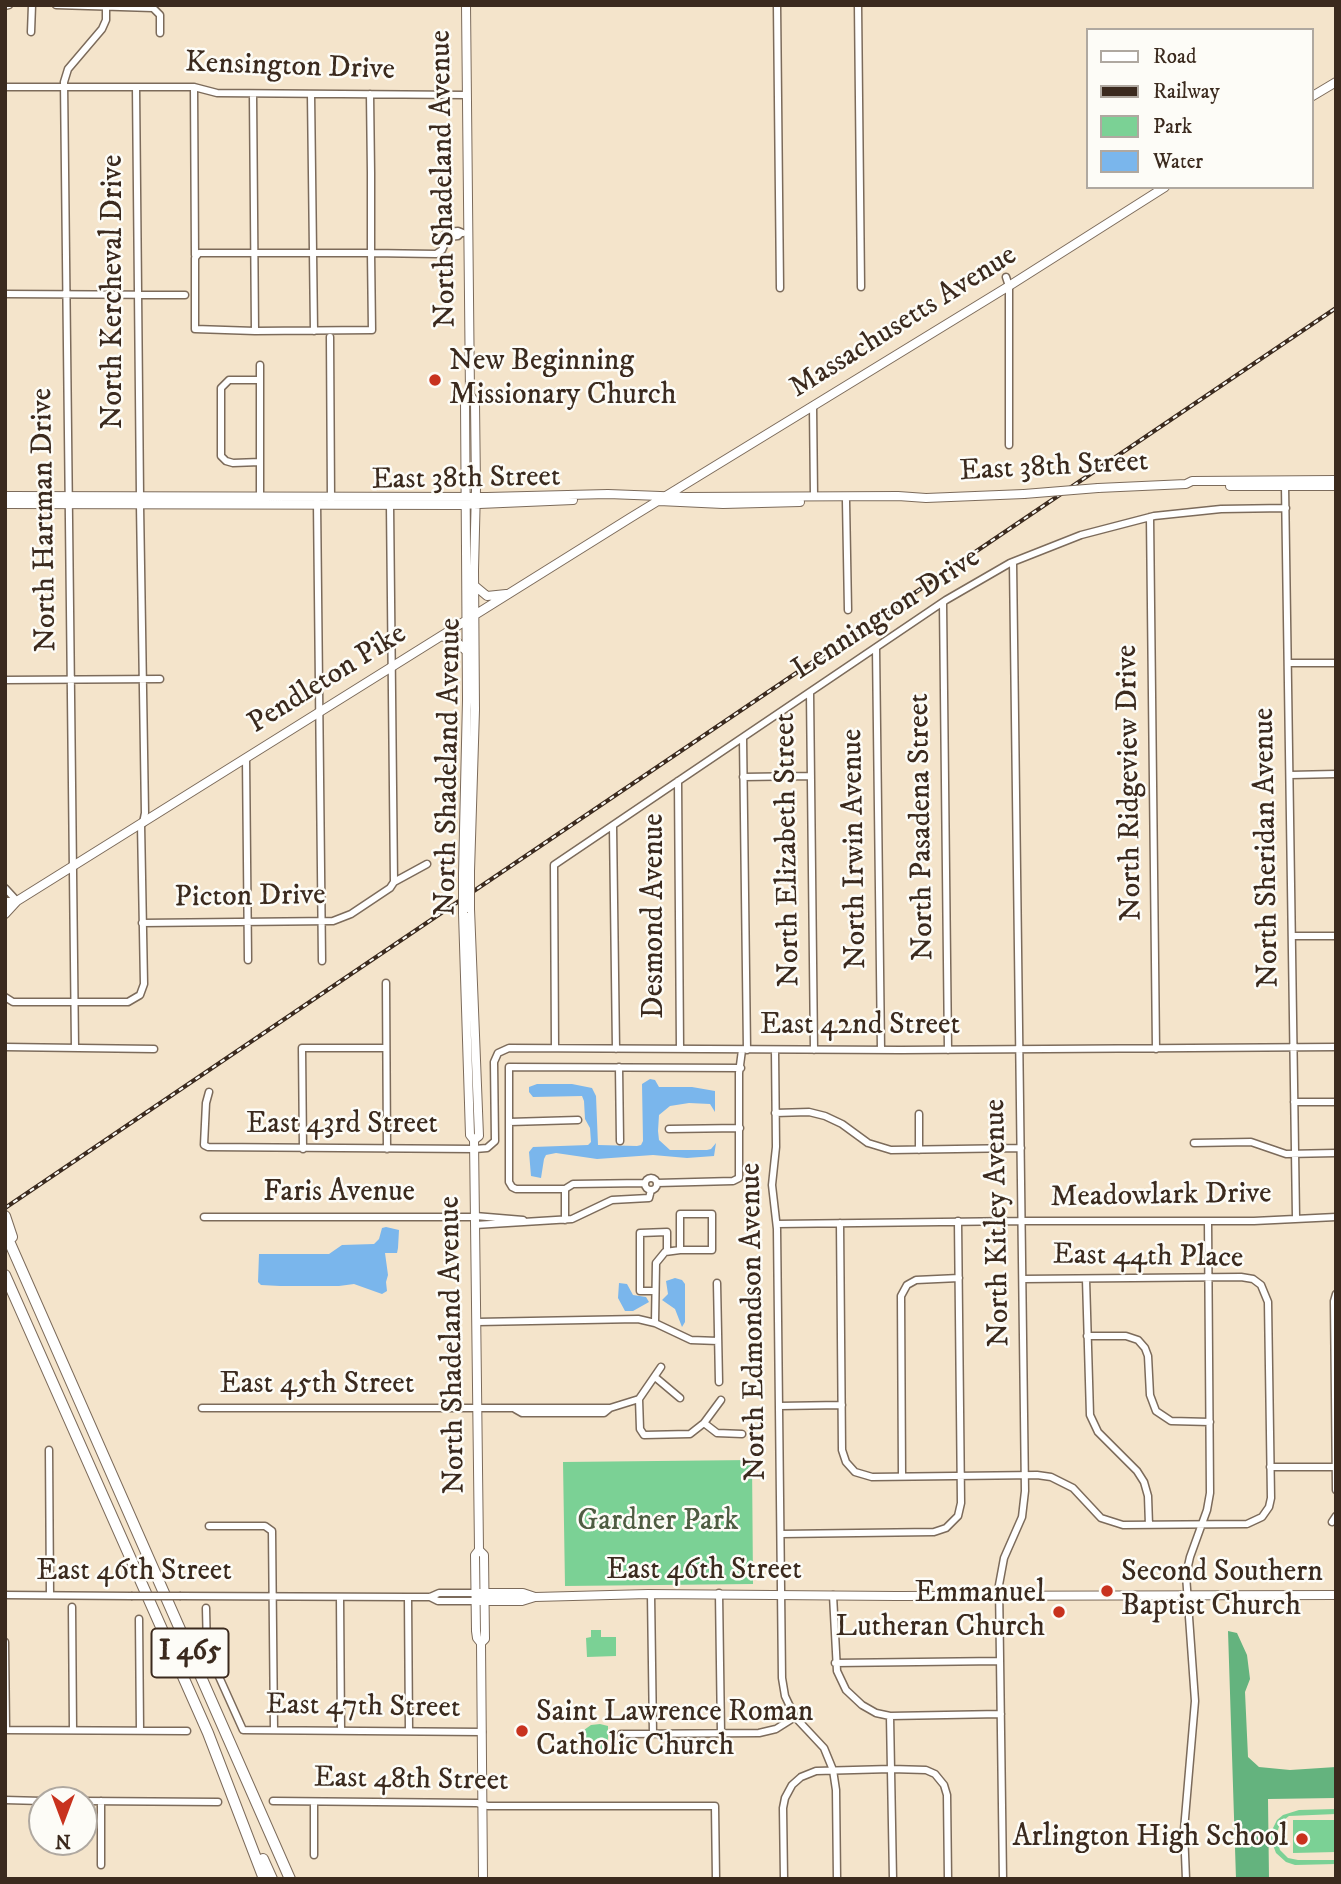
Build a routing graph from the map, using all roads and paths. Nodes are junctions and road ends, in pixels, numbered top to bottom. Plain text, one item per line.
1 (32, 5) edge
2 (56, 5) edge
3 (466, 5) edge
4 (777, 5) edge
5 (858, 5) edge
6 (106, 6) edge
7 (32, 32) dead end
8 (160, 33) dead end
9 (1336, 82) edge
10 (5, 87) edge
11 (64, 87) junction
12 (136, 88) junction
13 (194, 88) junction
14 (253, 94) junction
15 (311, 94) junction
16 (370, 94) junction
17 (466, 95) junction
18 (1313, 96) edge
19 (1163, 189) edge
20 (465, 233) junction
21 (254, 253) junction
22 (314, 253) junction
23 (371, 253) junction
24 (195, 255) junction
25 (1008, 282) junction
26 (861, 287) dead end
27 (780, 288) dead end
28 (5, 294) edge
29 (66, 294) junction
30 (138, 295) junction
31 (185, 295) dead end
32 (255, 331) junction
33 (314, 331) junction
34 (330, 337) dead end
35 (260, 365) dead end
36 (260, 380) junction
37 (813, 405) junction
38 (1009, 445) dead end
39 (260, 462) junction
40 (1336, 480) edge
41 (1285, 483) junction
42 (1336, 486) edge
43 (5, 496) edge
44 (814, 496) junction
45 (260, 497) junction
46 (926, 498) junction
47 (661, 499) junction
48 (68, 500) junction
49 (140, 500) junction
50 (317, 501) junction
51 (331, 501) junction
52 (470, 501) junction
53 (846, 501) junction
54 (5, 504) edge
55 (390, 505) junction
56 (1286, 508) junction
57 (1150, 517) junction
58 (1013, 562) junction
59 (474, 585) junction
60 (509, 594) junction
61 (943, 603) junction
62 (848, 610) dead end
63 (470, 618) junction
64 (441, 636) junction
65 (876, 648) junction
66 (466, 652) junction
67 (1288, 663) junction
68 (1336, 663) edge
69 (392, 668) junction
70 (142, 679) junction
71 (5, 680) edge
72 (71, 680) junction
73 (160, 680) dead end
74 (810, 692) junction
75 (320, 713) junction
76 (743, 738) junction
77 (246, 758) junction
78 (1336, 774) edge
79 (1290, 775) junction
80 (811, 776) junction
81 (743, 777) junction
82 (678, 781) junction
83 (142, 824) junction
84 (612, 825) junction
85 (427, 864) dead end
86 (72, 867) junction
87 (467, 873) junction
88 (394, 882) junction
89 (5, 888) edge
90 (16, 901) junction
91 (5, 902) edge
92 (5, 914) edge
93 (247, 922) junction
94 (322, 922) junction
95 (142, 923) junction
96 (1292, 936) junction
97 (1336, 936) edge
98 (248, 960) dead end
99 (322, 961) dead end
100 (386, 983) dead end
101 (6, 998) edge
102 (73, 1002) junction
103 (1336, 1046) edge
104 (5, 1047) edge
105 (75, 1047) junction
106 (1293, 1047) junction
107 (386, 1048) junction
108 (555, 1048) junction
109 (154, 1049) dead end
110 (616, 1049) junction
111 (680, 1049) junction
112 (1020, 1049) junction
113 (1156, 1049) junction
114 (745, 1050) junction
115 (775, 1050) junction
116 (814, 1050) junction
117 (881, 1050) junction
118 (948, 1050) junction
119 (509, 1067) joint
120 (619, 1067) junction
121 (741, 1068) junction
122 (209, 1091) dead end
123 (1294, 1102) junction
124 (1336, 1102) edge
125 (775, 1113) junction
126 (919, 1114) dead end
127 (578, 1120) dead end
128 (509, 1122) junction
129 (740, 1128) junction
130 (669, 1129) dead end
131 (620, 1141) dead end
132 (1194, 1143) dead end
133 (475, 1145) junction
134 (303, 1149) junction
135 (387, 1149) junction
136 (1021, 1149) junction
137 (919, 1150) junction
138 (1336, 1153) edge
139 (1295, 1154) junction
140 (657, 1182) junction
141 (645, 1183) junction
142 (565, 1189) junction
143 (651, 1190) junction
144 (204, 1217) dead end
145 (1296, 1217) junction
146 (1336, 1217) edge
147 (475, 1220) junction
148 (565, 1220) junction
149 (958, 1221) junction
150 (1022, 1221) junction
151 (1208, 1221) junction
152 (6, 1223) edge
153 (840, 1223) junction
154 (777, 1224) junction
155 (680, 1250) junction
156 (667, 1251) junction
157 (1208, 1277) junction
158 (5, 1278) edge
159 (959, 1278) junction
160 (1023, 1279) junction
161 (1086, 1279) junction
162 (717, 1283) dead end
163 (655, 1291) junction
164 (1336, 1294) edge
165 (477, 1322) junction
166 (655, 1323) junction
167 (1087, 1336) junction
168 (718, 1342) junction
169 (661, 1367) dead end
170 (655, 1377) junction
171 (719, 1382) dead end
172 (680, 1398) dead end
173 (639, 1399) junction
174 (721, 1400) dead end
175 (842, 1405) junction
176 (779, 1406) junction
177 (202, 1408) dead end
178 (478, 1410) junction
179 (1210, 1422) junction
180 (704, 1423) junction
181 (742, 1434) dead end
182 (49, 1450) dead end
183 (1270, 1467) junction
184 (1335, 1467) edge
185 (1025, 1475) junction
186 (902, 1476) junction
187 (961, 1476) junction
188 (1336, 1490) edge
189 (1149, 1525) junction
190 (1202, 1525) junction
191 (209, 1526) dead end
192 (781, 1534) junction
193 (719, 1593) junction
194 (651, 1594) junction
195 (780, 1594) junction
196 (5, 1595) edge
197 (50, 1595) junction
198 (833, 1595) junction
199 (1336, 1595) edge
200 (999, 1596) junction
201 (1186, 1596) junction
202 (272, 1597) junction
203 (340, 1597) junction
204 (408, 1597) junction
205 (480, 1597) junction
206 (72, 1607) dead end
207 (206, 1608) dead end
208 (139, 1619) dead end
209 (5, 1642) edge
210 (1000, 1661) junction
211 (835, 1663) junction
212 (1001, 1714) junction
213 (890, 1716) junction
214 (795, 1717) junction
215 (6, 1730) edge
216 (73, 1730) junction
217 (141, 1730) junction
218 (274, 1730) junction
219 (187, 1731) dead end
220 (341, 1731) junction
221 (409, 1731) junction
222 (482, 1732) junction
223 (621, 1734) dead end
224 (653, 1734) junction
225 (721, 1734) junction
226 (891, 1769) junction
227 (833, 1770) junction
228 (5, 1800) edge
229 (28, 1801) edge
230 (100, 1801) joint
231 (273, 1801) dead end
232 (218, 1802) dead end
233 (314, 1802) junction
234 (483, 1804) junction
235 (239, 1808) junction
236 (314, 1855) dead end
237 (101, 1865) dead end
238 (264, 1879) edge
239 (272, 1879) edge
240 (290, 1879) edge
241 (483, 1879) edge
242 (716, 1879) edge
243 (784, 1879) edge
244 (837, 1879) edge
245 (893, 1879) edge
246 (948, 1879) edge
247 (1003, 1879) edge
248 (1186, 1879) edge

1 - 7 street
2 - 6 street
3 - 17 main road, North Shadeland Avenue
4 - 27 street
5 - 26 street
6 - 8 street
6 - 11 street, North Hartman Drive
9 - 18 main road
10 - 11 street, Kensington Drive
11 - 12 street, Kensington Drive
11 - 29 street, North Hartman Drive
12 - 13 street, Kensington Drive
12 - 30 street, North Kercheval Drive
13 - 14 street, Kensington Drive
13 - 24 street
14 - 15 street, Kensington Drive
14 - 21 street
15 - 16 street, Kensington Drive
15 - 22 street
16 - 17 street, Kensington Drive
16 - 23 street
17 - 20 main road, North Shadeland Avenue
19 - 25 main road, Massachusetts Avenue
20 - 23 street
20 - 52 main road, North Shadeland Avenue
21 - 22 street
21 - 24 street
21 - 32 street
22 - 23 street
22 - 33 street
23 - 33 street
24 - 32 street
25 - 37 main road, Massachusetts Avenue
25 - 38 street
28 - 29 street
29 - 30 street
29 - 48 street, North Hartman Drive
30 - 31 street
30 - 49 street, North Kercheval Drive
32 - 33 street
34 - 51 street
35 - 36 street
36 - 39 street
36 - 39 street
37 - 44 street
37 - 47 main road, Massachusetts Avenue
39 - 45 street
40 - 41 main road, East 38th Street
41 - 42 main road, East 38th Street
41 - 46 main road, East 38th Street, bridge
41 - 56 street, North Sheridan Avenue
43 - 48 main road, East 38th Street
44 - 46 main road, East 38th Street
44 - 47 main road, East 38th Street
45 - 49 main road, East 38th Street
45 - 50 main road, East 38th Street
46 - 53 main road, East 38th Street
47 - 52 main road, East 38th Street
47 - 53 main road, East 38th Street
47 - 60 main road, Pendleton Pike
48 - 49 main road, East 38th Street
48 - 54 main road, East 38th Street
48 - 72 street, North Hartman Drive
49 - 50 main road, East 38th Street
49 - 70 street, North Kercheval Drive
50 - 51 main road, East 38th Street
50 - 75 street
51 - 52 main road, East 38th Street
51 - 55 main road, East 38th Street
52 - 55 main road, East 38th Street
52 - 59 main road, North Shadeland Avenue
52 - 63 main road, North Shadeland Avenue
53 - 62 street
55 - 69 street
56 - 57 street, Lennington Drive
56 - 67 street, North Sheridan Avenue
57 - 58 street, Lennington Drive
57 - 113 street, North Ridgeview Drive
58 - 61 street, Lennington Drive
58 - 112 street, North Kitley Avenue
59 - 60 main road
59 - 63 main road, North Shadeland Avenue
60 - 63 main road, Pendleton Pike
61 - 65 street, Lennington Drive
61 - 118 street, North Pasadena Street
63 - 64 main road, Pendleton Pike
63 - 66 main road, North Shadeland Avenue
63 - 87 main road, North Shadeland Avenue
64 - 66 main road
64 - 69 main road, Pendleton Pike
65 - 74 street, Lennington Drive
65 - 117 street, North Irwin Avenue
66 - 87 main road, North Shadeland Avenue
67 - 68 street
67 - 79 street, North Sheridan Avenue
69 - 75 main road, Pendleton Pike
69 - 88 street
70 - 72 street
70 - 73 street
70 - 83 street, North Kercheval Drive
71 - 72 street
72 - 86 street, North Hartman Drive
74 - 76 street, Lennington Drive
74 - 80 street, North Elizabeth Street
75 - 77 main road, Pendleton Pike
75 - 94 street
76 - 81 street
76 - 82 street, Lennington Drive
77 - 83 main road, Pendleton Pike
77 - 93 street
78 - 79 street
79 - 96 street, North Sheridan Avenue
80 - 81 street
80 - 116 street, North Elizabeth Street
81 - 114 street
82 - 84 street, Lennington Drive
82 - 111 street, Desmond Avenue
83 - 86 main road, Pendleton Pike
83 - 95 street, North Kercheval Drive
84 - 108 street, Lennington Drive
84 - 110 street
85 - 88 street, Picton Drive
86 - 90 main road, Pendleton Pike
86 - 102 street, North Hartman Drive
87 - 133 main road, North Shadeland Avenue, bridge
88 - 94 street, Picton Drive
89 - 90 street
90 - 91 main road, Pendleton Pike
90 - 92 main road, Pendleton Pike
93 - 94 street, Picton Drive
93 - 95 street, Picton Drive
93 - 98 street
94 - 99 street
95 - 102 street
96 - 97 street
96 - 106 street, North Sheridan Avenue
100 - 107 street
101 - 102 street
102 - 105 street, North Hartman Drive
103 - 106 street, East 42nd Street
104 - 105 street
105 - 109 street
106 - 113 street, East 42nd Street
106 - 123 street, North Sheridan Avenue
107 - 134 street
107 - 135 street
108 - 110 street, East 42nd Street
108 - 133 street, East 42nd Street
110 - 111 street, East 42nd Street
111 - 114 street, East 42nd Street
112 - 113 street, East 42nd Street
112 - 118 street, East 42nd Street
112 - 136 street, North Kitley Avenue
114 - 115 street, East 42nd Street
114 - 121 street
115 - 116 street, East 42nd Street
115 - 125 street, North Edmondson Avenue
116 - 117 street, East 42nd Street
117 - 118 street, East 42nd Street
119 - 120 street, East 42nd Street
119 - 128 street, North Shadeland Avenue
120 - 121 street, East 42nd Street
120 - 131 street
121 - 129 street
122 - 134 street, East 43rd Street
123 - 124 street
123 - 139 street, North Sheridan Avenue
125 - 137 street
125 - 154 street, North Edmondson Avenue
126 - 137 street
127 - 128 street
128 - 142 street, North Shadeland Avenue
129 - 130 street
129 - 140 street
132 - 139 street
133 - 135 street, East 43rd Street
133 - 147 main road, North Shadeland Avenue
134 - 135 street, East 43rd Street
136 - 137 street
136 - 150 street, North Kitley Avenue
138 - 139 street
139 - 145 street, North Sheridan Avenue
140 - 141 street
140 - 143 street
141 - 142 street
141 - 143 street
142 - 148 street
143 - 148 street, Faris Avenue
144 - 147 street, Faris Avenue
145 - 146 street, Meadowlark Drive
145 - 151 street, Meadowlark Drive
147 - 148 street, Faris Avenue
147 - 165 main road, North Shadeland Avenue
149 - 150 street, Meadowlark Drive
149 - 153 street, Meadowlark Drive
149 - 159 street
150 - 151 street, Meadowlark Drive
150 - 160 street, North Kitley Avenue
151 - 157 street
152 - 240 highway, I 465
153 - 154 street, Meadowlark Drive
153 - 175 street
154 - 176 street, North Edmondson Avenue
155 - 155 street
155 - 156 street
156 - 163 street
156 - 163 street
157 - 161 street, East 44th Place
157 - 179 street
157 - 183 street, East 44th Place
158 - 235 highway, I 465
159 - 186 street
159 - 187 street
160 - 161 street, East 44th Place
160 - 185 street, North Kitley Avenue
161 - 167 street
162 - 168 street
163 - 166 street
164 - 184 street
165 - 166 street
165 - 178 main road, North Shadeland Avenue
166 - 168 street
167 - 179 street
167 - 189 street
168 - 171 street
169 - 170 street
170 - 172 street
170 - 173 street
173 - 178 street, East 45th Street
173 - 180 street
174 - 180 street
175 - 176 street
175 - 186 street
176 - 192 street, North Edmondson Avenue
177 - 178 street, East 45th Street
178 - 205 main road, North Shadeland Avenue
179 - 190 street
180 - 181 street
182 - 197 street
183 - 184 street
183 - 190 street
184 - 188 street
185 - 187 street
185 - 189 street
185 - 200 street, North Kitley Avenue
186 - 187 street
187 - 192 street
189 - 190 street
190 - 201 street
191 - 202 street
192 - 195 street, North Edmondson Avenue
193 - 194 main road, East 46th Street
193 - 195 main road, East 46th Street
193 - 225 street
194 - 205 main road, East 46th Street
194 - 224 street
195 - 198 main road, East 46th Street
195 - 214 street, North Edmondson Avenue
196 - 197 street, East 46th Street
197 - 202 street, East 46th Street, bridge
198 - 200 main road, East 46th Street
198 - 211 street
199 - 201 main road, East 46th Street
200 - 201 main road, East 46th Street
200 - 210 street, North Kitley Avenue
201 - 248 street
202 - 203 street, East 46th Street
202 - 218 street
203 - 204 street, East 46th Street
203 - 220 street
204 - 205 street, East 46th Street
204 - 221 street
205 - 222 main road, North Shadeland Avenue
206 - 216 street
207 - 218 street, East 47th Street
208 - 217 street
209 - 215 street
210 - 211 street
210 - 212 street, North Kitley Avenue
211 - 213 street
212 - 213 street
212 - 247 street, North Kitley Avenue
213 - 226 street
214 - 225 street
214 - 227 street
215 - 216 street
216 - 217 street
217 - 219 street
218 - 220 street, East 47th Street
220 - 221 street, East 47th Street
221 - 222 street, East 47th Street
222 - 234 main road, North Shadeland Avenue
223 - 224 street
224 - 225 street
226 - 227 street
226 - 245 street
226 - 246 street
227 - 243 street
227 - 244 street
228 - 229 street
230 - 232 street
230 - 237 street
231 - 233 street, East 48th Street
233 - 234 street, East 48th Street
233 - 236 street
234 - 241 main road, North Shadeland Avenue
234 - 242 street, East 48th Street
235 - 238 highway
235 - 239 highway, I 465

